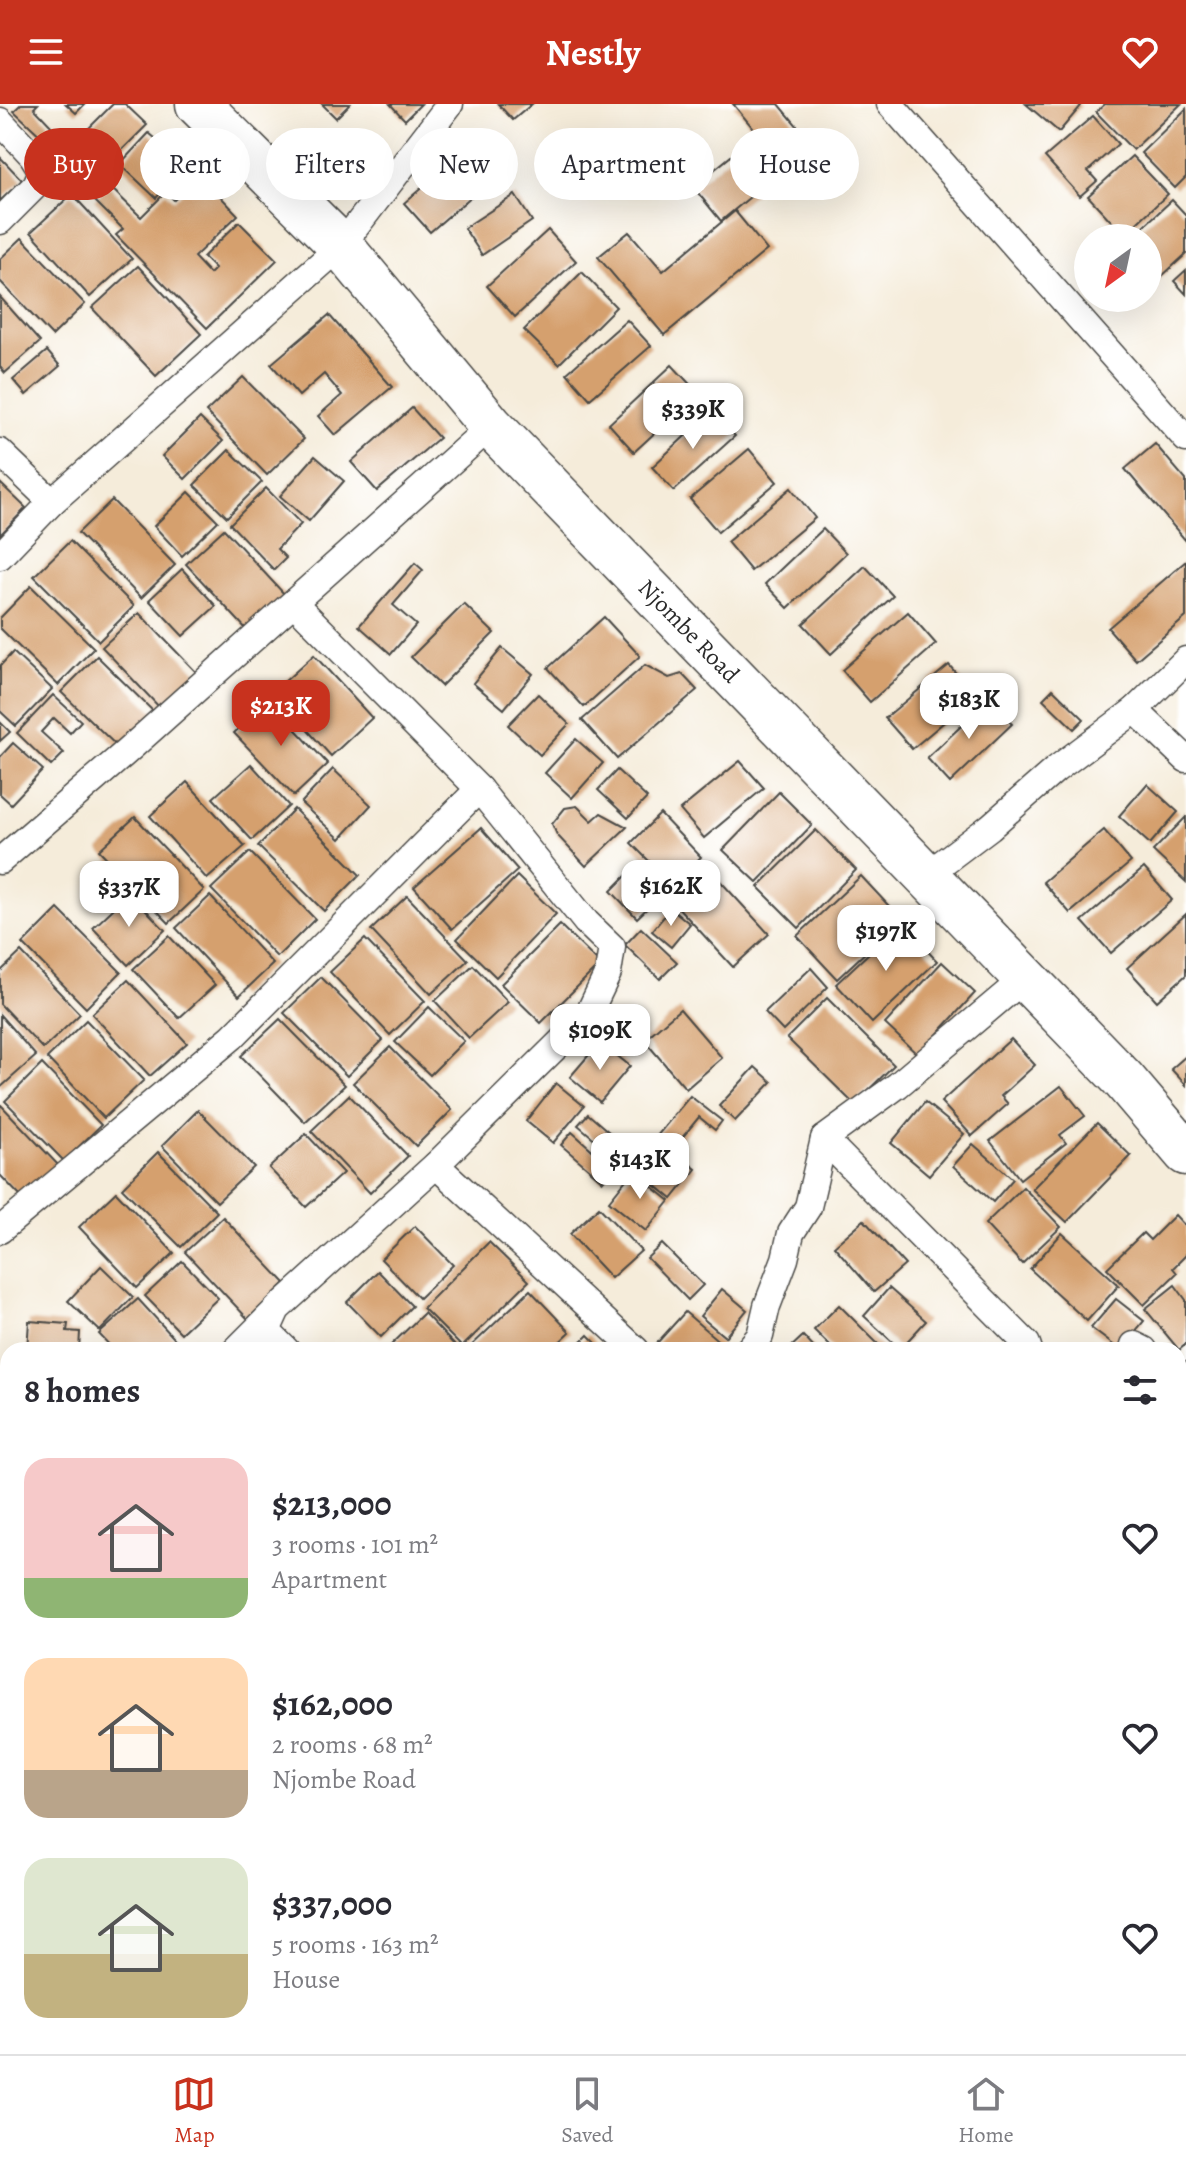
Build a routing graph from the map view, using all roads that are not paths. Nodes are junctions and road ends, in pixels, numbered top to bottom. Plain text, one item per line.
1 (198, 104) edge
2 (450, 104) edge
3 (890, 104) edge
4 (0, 121) edge
5 (0, 221) edge
6 (341, 246) junction
7 (491, 426) junction
8 (1186, 439) edge
9 (0, 452) edge
10 (52, 502) junction
11 (0, 556) edge
12 (294, 603) junction
13 (1186, 660) edge
14 (1135, 710) junction
15 (1186, 759) edge
16 (479, 789) junction
17 (0, 861) edge
18 (925, 876) junction
19 (1025, 978) junction
20 (824, 1139) junction
21 (1186, 1153) edge
22 (436, 1165) junction
23 (0, 1230) edge
24 (277, 1309) junction
25 (244, 1342) edge
26 (278, 1342) edge
27 (627, 1342) edge
28 (755, 1342) edge
29 (1025, 1342) edge

1 - 6 highway, Njombe Road
2 - 6 street
3 - 8 street
4 - 5 street
6 - 7 highway, Njombe Road
6 - 10 street
7 - 12 street
7 - 18 highway, Njombe Road
9 - 10 street
10 - 11 street
12 - 16 street
12 - 17 street
13 - 14 street
14 - 15 street
14 - 18 street
16 - 22 street
16 - 23 street
18 - 19 highway, Njombe Road
19 - 20 street
19 - 21 highway, Njombe Road
20 - 28 street
20 - 29 street
22 - 24 street
22 - 27 street
24 - 25 street
24 - 26 street

